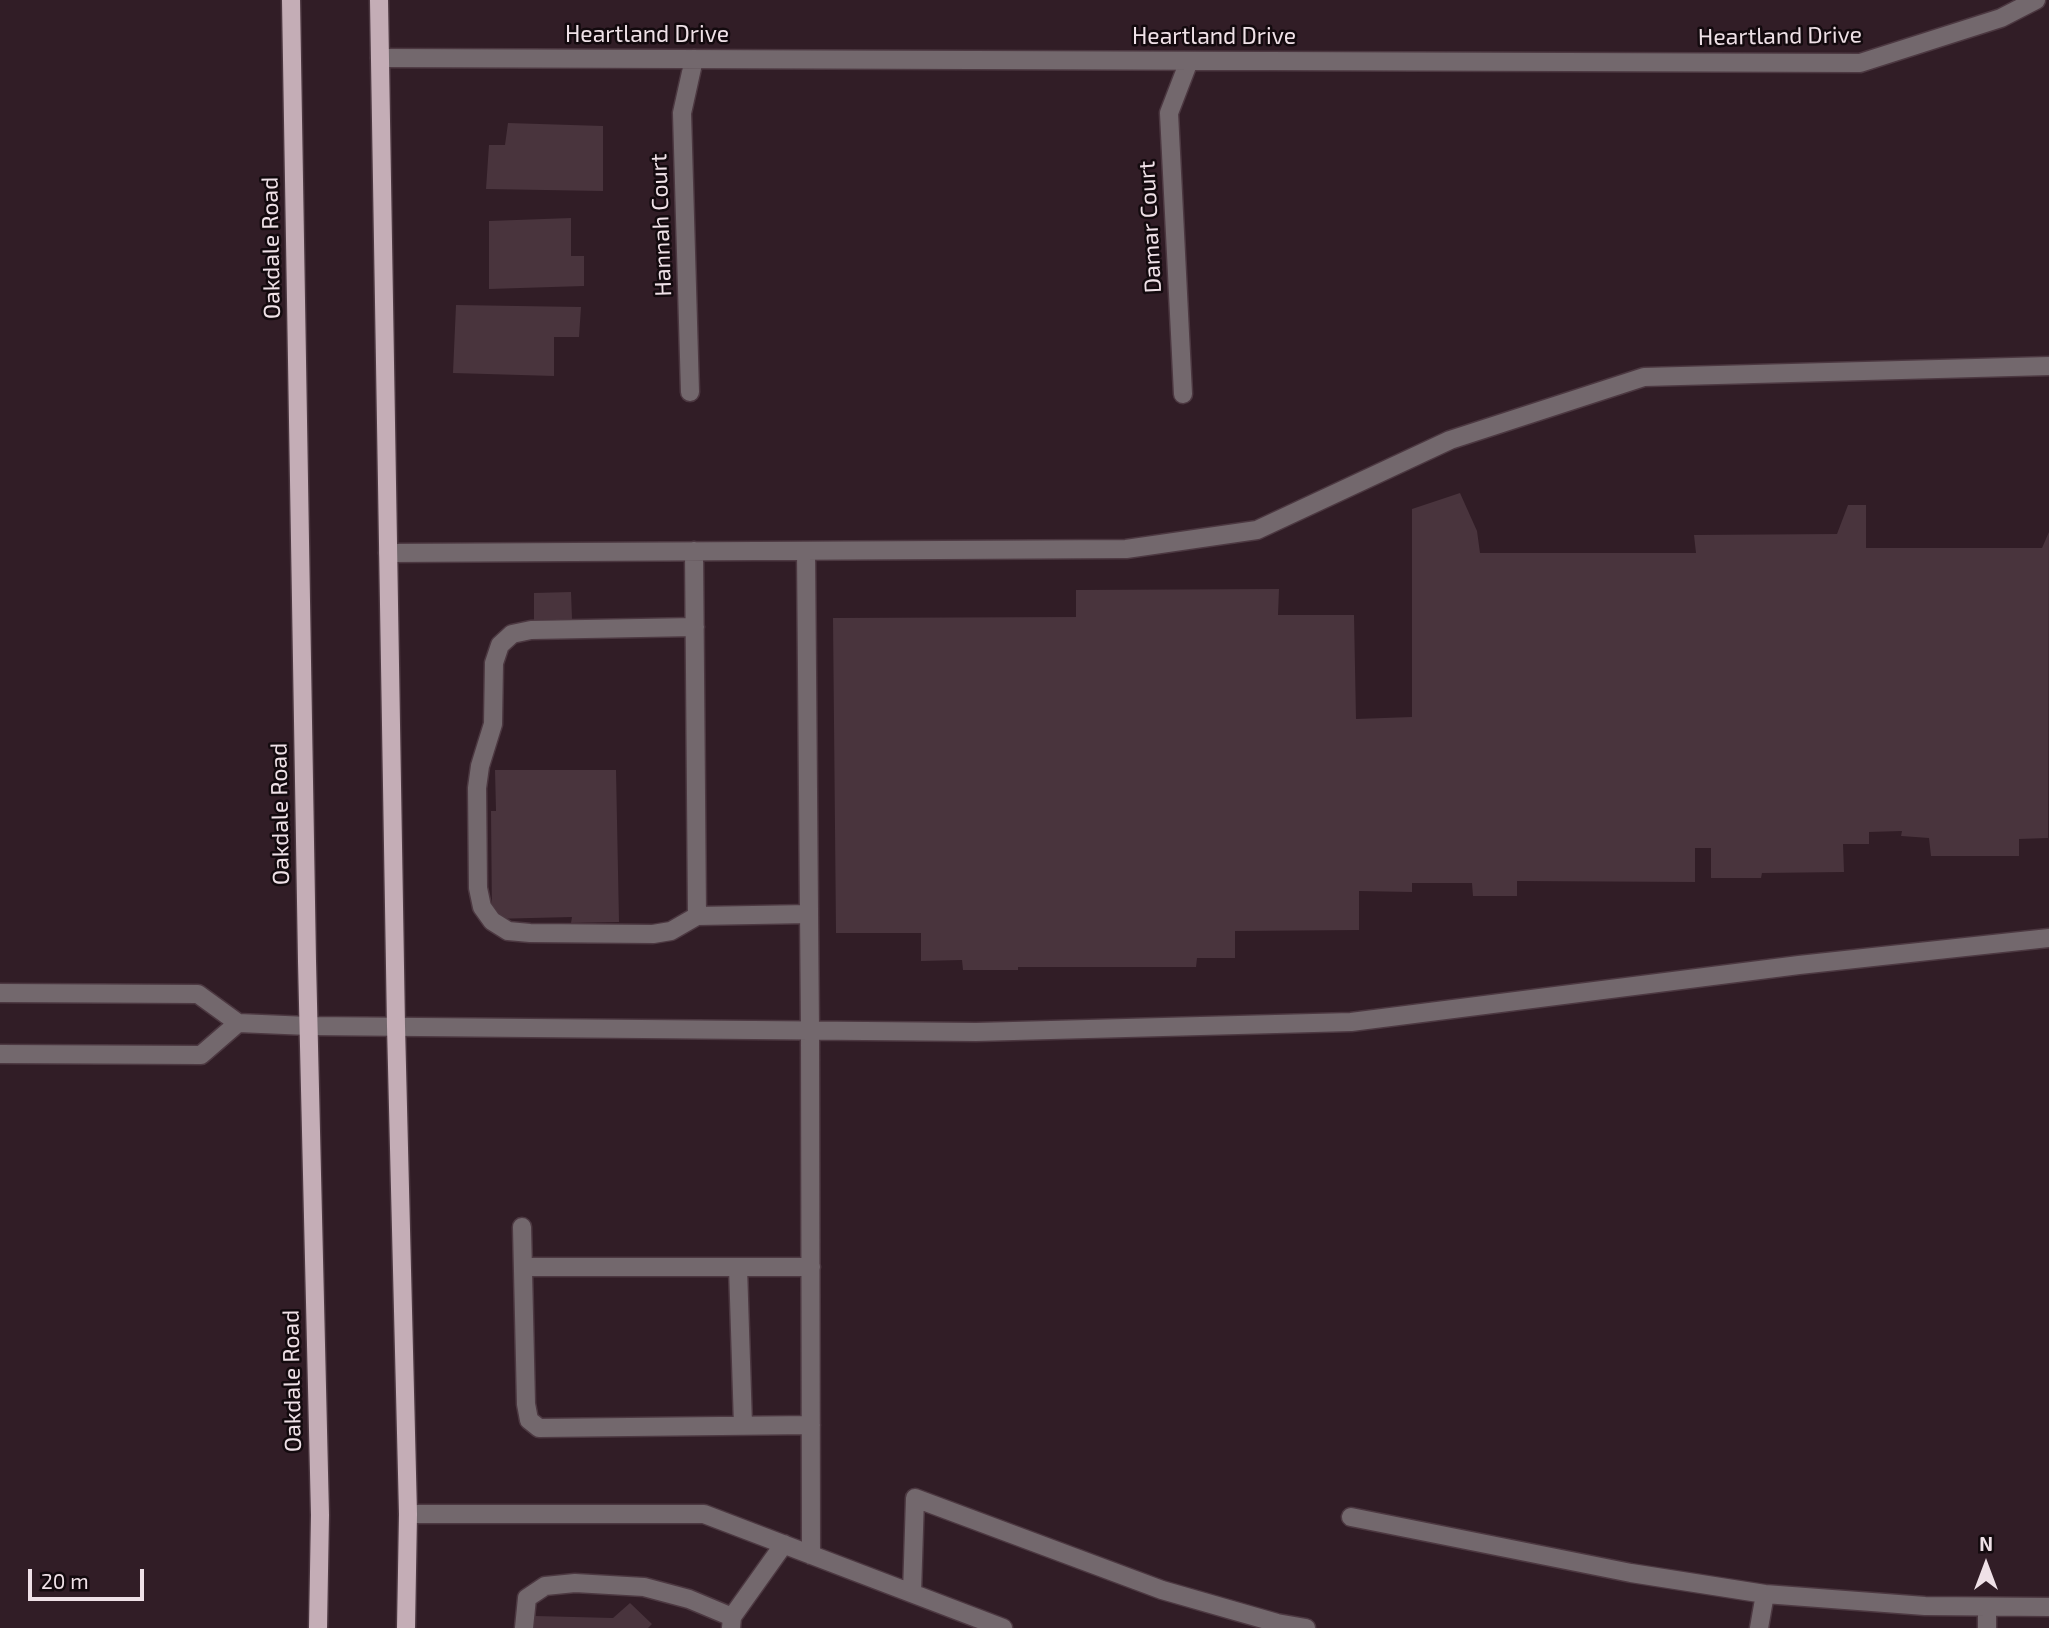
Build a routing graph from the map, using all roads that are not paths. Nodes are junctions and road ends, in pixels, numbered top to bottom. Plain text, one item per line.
1 (291, 0) edge
2 (379, 0) edge
3 (2036, 0) edge
4 (380, 58) junction
5 (694, 59) junction
6 (1189, 61) junction
7 (2049, 366) edge
8 (690, 392) dead end
9 (1183, 394) dead end
10 (694, 551) junction
11 (806, 551) junction
12 (388, 553) junction
13 (695, 627) junction
14 (809, 914) junction
15 (697, 916) junction
16 (2049, 938) edge
17 (0, 993) edge
18 (238, 1023) junction
19 (308, 1026) junction
20 (396, 1026) junction
21 (810, 1030) junction
22 (0, 1054) edge
23 (522, 1227) dead end
24 (523, 1267) junction
25 (738, 1267) junction
26 (811, 1267) junction
27 (811, 1424) junction
28 (743, 1425) junction
29 (408, 1514) junction
30 (1351, 1517) dead end
31 (784, 1544) junction
32 (811, 1555) junction
33 (912, 1593) junction
34 (1765, 1594) junction
35 (1987, 1607) junction
36 (2049, 1607) edge
37 (732, 1623) edge
38 (318, 1628) edge
39 (406, 1628) edge
40 (524, 1628) edge
41 (1003, 1628) edge
42 (1306, 1628) edge
43 (1759, 1628) edge
44 (1987, 1628) edge

1 - 19 main road, Oakdale Road
2 - 4 main road
3 - 6 street, Heartland Drive
4 - 5 street, Heartland Drive
4 - 12 main road
5 - 6 street, Heartland Drive
5 - 8 street, Hannah Court
6 - 9 street, Damar Court
7 - 11 street
10 - 11 street
10 - 12 street
10 - 13 street
11 - 14 street
12 - 20 main road
13 - 15 street
13 - 15 street
14 - 15 street
14 - 21 street
16 - 21 street
17 - 18 street
18 - 19 street
18 - 22 street
19 - 20 street
19 - 38 main road, Oakdale Road
20 - 21 street
20 - 29 main road
21 - 26 street
23 - 24 street
24 - 25 street
24 - 28 street
25 - 26 street
25 - 28 street
26 - 27 street
27 - 28 street
27 - 32 street
29 - 31 street
29 - 39 main road
30 - 34 street
31 - 32 street
31 - 37 street
32 - 33 street
33 - 41 street
33 - 42 street
34 - 35 street
34 - 43 street
35 - 36 street
35 - 44 street
37 - 40 street

